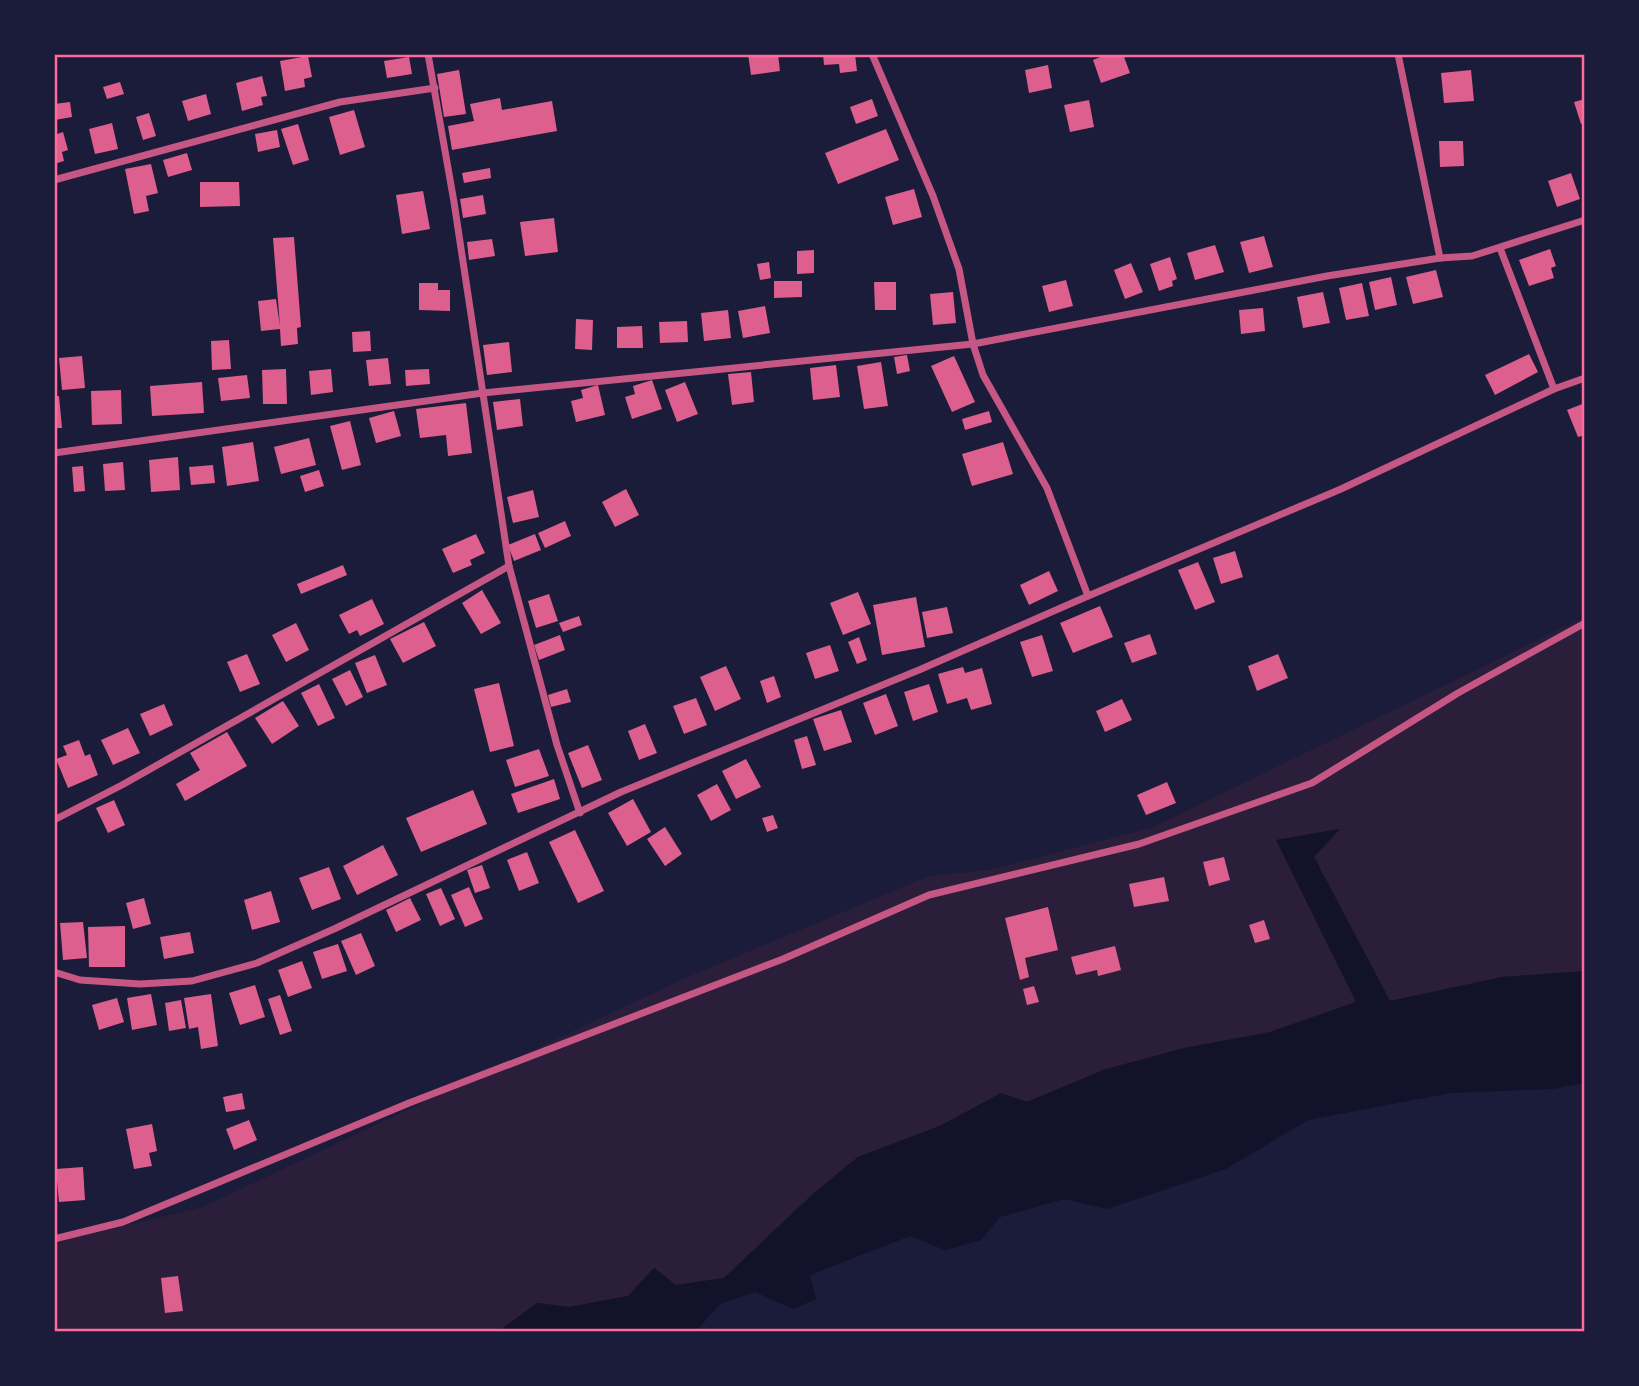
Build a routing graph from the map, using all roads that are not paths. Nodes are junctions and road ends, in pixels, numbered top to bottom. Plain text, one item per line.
1 (428, 54) edge
2 (872, 54) edge
3 (1398, 54) edge
4 (435, 88) junction
5 (54, 180) edge
6 (1585, 220) edge
7 (1500, 248) junction
8 (1440, 258) junction
9 (973, 344) junction
10 (1585, 378) edge
11 (1554, 389) junction
12 (482, 393) junction
13 (54, 453) edge
14 (509, 566) junction
15 (1087, 596) junction
16 (1585, 623) edge
17 (580, 813) junction
18 (54, 820) edge
19 (54, 972) edge
20 (54, 1239) edge

1 - 4 street
2 - 9 street
3 - 8 street
4 - 5 street
4 - 12 street
6 - 7 street
7 - 8 street
7 - 11 street
8 - 9 street
9 - 12 street
9 - 15 street
10 - 11 street
11 - 15 street
12 - 13 street
12 - 14 street
14 - 17 street
14 - 18 street
15 - 17 street
16 - 20 street
17 - 19 street

